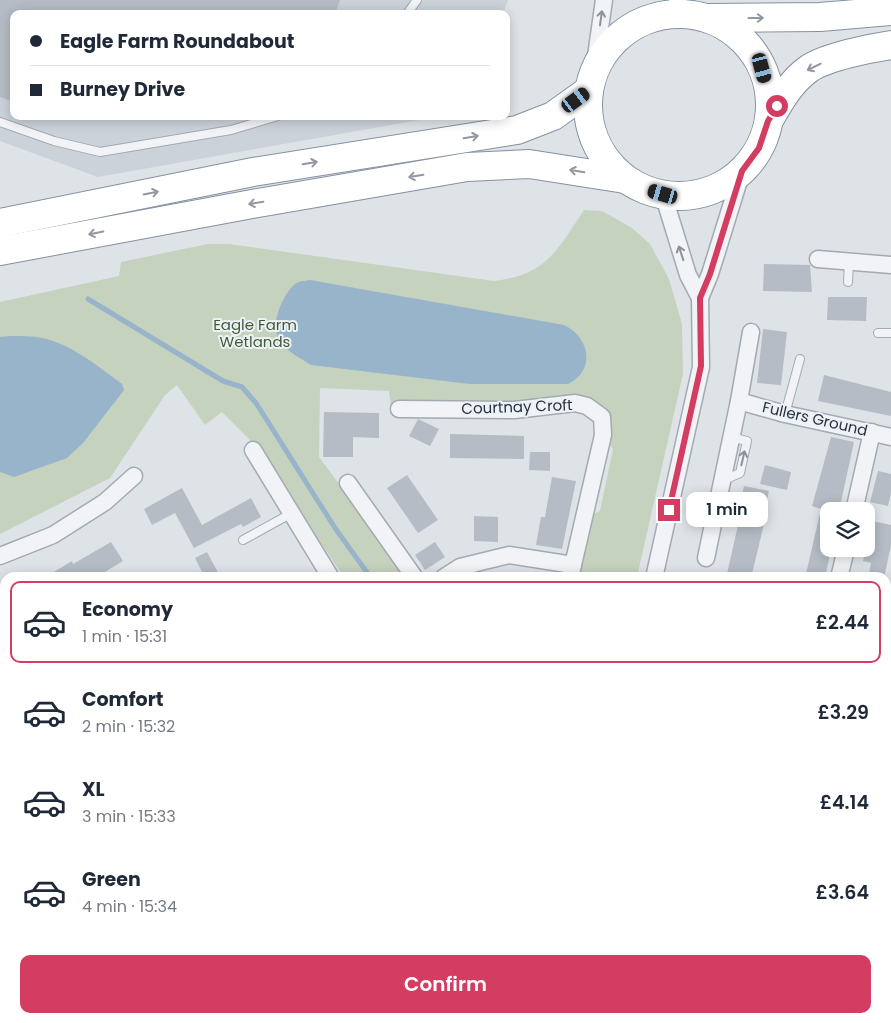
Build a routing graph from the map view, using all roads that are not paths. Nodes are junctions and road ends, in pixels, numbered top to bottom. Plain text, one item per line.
1 (418, 0) edge
2 (604, 0) edge
3 (410, 10) edge
4 (690, 11) edge
5 (891, 11) edge
6 (891, 45) edge
7 (591, 81) junction
8 (265, 120) edge
9 (768, 121) junction
10 (0, 122) edge
11 (742, 171) junction
12 (625, 179) junction
13 (663, 194) junction
14 (0, 223) edge
15 (0, 251) edge
16 (818, 259) dead end
17 (849, 263) junction
18 (891, 265) edge
19 (848, 282) dead end
20 (700, 298) junction
21 (750, 332) dead end
22 (878, 333) dead end
23 (891, 333) edge
24 (800, 359) dead end
25 (739, 401) junction
26 (398, 409) dead end
27 (786, 414) junction
28 (872, 432) junction
29 (891, 437) edge
30 (253, 450) dead end
31 (134, 476) dead end
32 (348, 483) dead end
33 (856, 502) edge
34 (292, 513) junction
35 (243, 540) dead end
36 (0, 556) edge
37 (844, 557) edge
38 (706, 558) dead end
39 (571, 571) edge
40 (327, 572) edge
41 (411, 572) edge
42 (452, 572) edge
43 (655, 572) edge
44 (840, 572) edge

1 - 3 lane
7 -> 2 street
4 -> 5 highway
4 - 7 highway
4 - 9 highway
6 -> 9 highway
7 - 12 highway
14 -> 7 highway
8 - 10 lane
9 - 11 highway
11 - 13 highway
11 - 20 street
12 - 13 highway
12 -> 15 highway
20 -> 13 street
16 - 17 street
17 - 18 street
17 - 19 lane
20 - 43 street
21 - 25 street
22 - 23 lane
24 - 27 lane
25 - 27 street, Fullers Ground
25 - 38 street
26 - 39 street, Courtnay Croft
27 - 28 street, Fullers Ground
28 - 29 street, Fullers Ground
28 - 33 street
30 - 34 street
31 - 36 street
32 - 41 street
34 - 35 lane
34 - 40 street
37 - 44 street
39 - 42 street, Courtnay Croft

